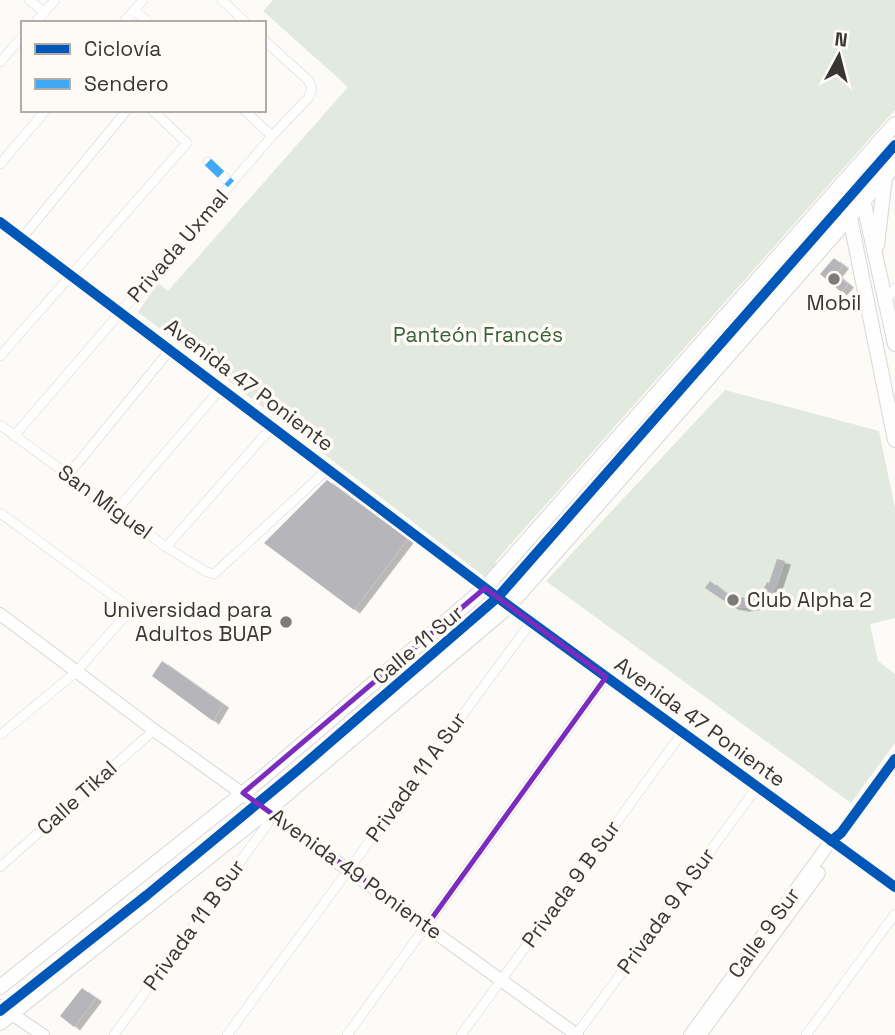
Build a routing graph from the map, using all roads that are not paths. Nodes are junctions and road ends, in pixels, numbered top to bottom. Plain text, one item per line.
1 (29, 0) edge
2 (55, 0) edge
3 (143, 0) edge
4 (222, 0) edge
5 (134, 10) junction
6 (44, 12) junction
7 (37, 21) edge
8 (124, 21) edge
9 (147, 21) edge
10 (244, 21) edge
11 (21, 38) edge
12 (266, 42) edge
13 (0, 62) edge
14 (44, 112) edge
15 (125, 112) edge
16 (154, 112) edge
17 (246, 112) edge
18 (895, 124) edge
19 (272, 136) junction
20 (208, 162) dead end
21 (0, 164) edge
22 (895, 165) edge
23 (856, 167) junction
24 (885, 177) junction
25 (843, 183) junction
26 (231, 184) junction
27 (864, 202) junction
28 (850, 217) junction
29 (0, 222) edge
30 (22, 238) junction
31 (876, 257) junction
32 (70, 274) junction
33 (895, 288) edge
34 (885, 301) junction
35 (120, 313) junction
36 (894, 339) edge
37 (170, 350) junction
38 (0, 356) edge
39 (221, 388) junction
40 (0, 425) edge
41 (272, 427) junction
42 (14, 436) junction
43 (895, 440) edge
44 (329, 468) junction
45 (68, 475) junction
46 (116, 511) junction
47 (0, 513) edge
48 (166, 547) junction
49 (481, 585) junction
50 (509, 606) junction
51 (1, 617) edge
52 (531, 622) junction
53 (76, 672) junction
54 (606, 677) junction
55 (154, 730) junction
56 (682, 733) junction
57 (0, 734) edge
58 (895, 759) edge
59 (757, 787) junction
60 (243, 793) junction
61 (271, 813) junction
62 (237, 835) junction
63 (837, 840) junction
64 (251, 846) junction
65 (0, 867) edge
66 (349, 868) junction
67 (895, 887) edge
68 (895, 914) edge
69 (427, 925) junction
70 (501, 979) junction
71 (0, 987) edge
72 (4, 1014) edge
73 (43, 1035) edge
74 (114, 1035) edge
75 (227, 1035) edge
76 (347, 1035) edge
77 (461, 1035) edge
78 (576, 1035) edge
79 (690, 1035) edge
80 (700, 1035) edge
81 (806, 1035) edge

1 - 6 street
2 - 6 street
3 - 5 street
4 - 10 street
5 - 8 street
5 - 9 street
6 - 7 street
11 - 13 street
12 - 19 street, Privada Uxmal
14 - 21 street
15 - 30 street
16 - 32 street
17 - 19 street
18 - 23 main road, Calle 11 Sur
19 - 26 street, Privada Uxmal
20 - 26 street
22 - 24 main road, Calle 11 Sur
23 - 25 main road, Calle 11 Sur
23 - 27 main road
24 - 27 main road, Calle 11 Sur
24 - 31 main road
25 - 28 main road
25 - 49 main road, Calle 11 Sur
26 - 35 street, Privada Uxmal
27 - 28 main road, Calle 11 Sur
27 - 31 main road
28 - 43 main road
28 - 50 main road, Calle 11 Sur
29 - 30 street, Avenida 47 Poniente
30 - 32 street, Avenida 47 Poniente
31 - 34 main road
32 - 35 street, Avenida 47 Poniente
32 - 38 street
33 - 34 street
34 - 36 main road
35 - 37 street, Avenida 47 Poniente
35 - 42 street, Privada Uxmal
37 - 39 street, Avenida 47 Poniente
37 - 45 street
39 - 41 street, Avenida 47 Poniente
39 - 46 street
40 - 42 street, San Miguel
41 - 44 street, Avenida 47 Poniente
41 - 48 street
42 - 45 street, San Miguel
44 - 48 street, San Miguel
44 - 49 street, Avenida 47 Poniente
45 - 46 street, San Miguel
46 - 48 street, San Miguel
47 - 53 street
49 - 50 street, Avenida 47 Poniente
49 - 60 main road, Calle 11 Sur
50 - 52 street, Avenida 47 Poniente
50 - 61 main road, Calle 11 Sur
51 - 53 main road, Avenida 49 Poniente
52 - 54 street, Avenida 47 Poniente
52 - 66 street, Privada 11 A Sur
53 - 55 main road, Avenida 49 Poniente
53 - 57 street
54 - 56 street, Avenida 47 Poniente
54 - 69 street
55 - 60 main road, Avenida 49 Poniente
55 - 65 street, Calle Tikal
56 - 59 street, Avenida 47 Poniente
56 - 70 street, Privada 9 B Sur
58 - 63 main road, Calle 9 Sur
59 - 63 street, Avenida 47 Poniente
59 - 78 street, Privada 9 A Sur
60 - 61 main road, Avenida 49 Poniente
60 - 71 main road, Calle 11 Sur
61 - 62 main road, Calle 11 Sur
61 - 64 street, Privada 11 B Sur
61 - 66 main road, Avenida 49 Poniente
62 - 64 street
62 - 72 main road, Calle 11 Sur
63 - 67 street, Avenida 47 Poniente
63 - 79 main road, Calle 9 Sur
63 - 80 main road, Calle 9 Sur
64 - 74 street, Privada 11 B Sur
66 - 69 main road, Avenida 49 Poniente
66 - 75 street, Privada 11 A Sur
68 - 81 street
69 - 70 main road, Avenida 49 Poniente
69 - 76 street
70 - 77 street, Privada 9 B Sur
70 - 78 main road, Avenida 49 Poniente
72 - 73 main road

